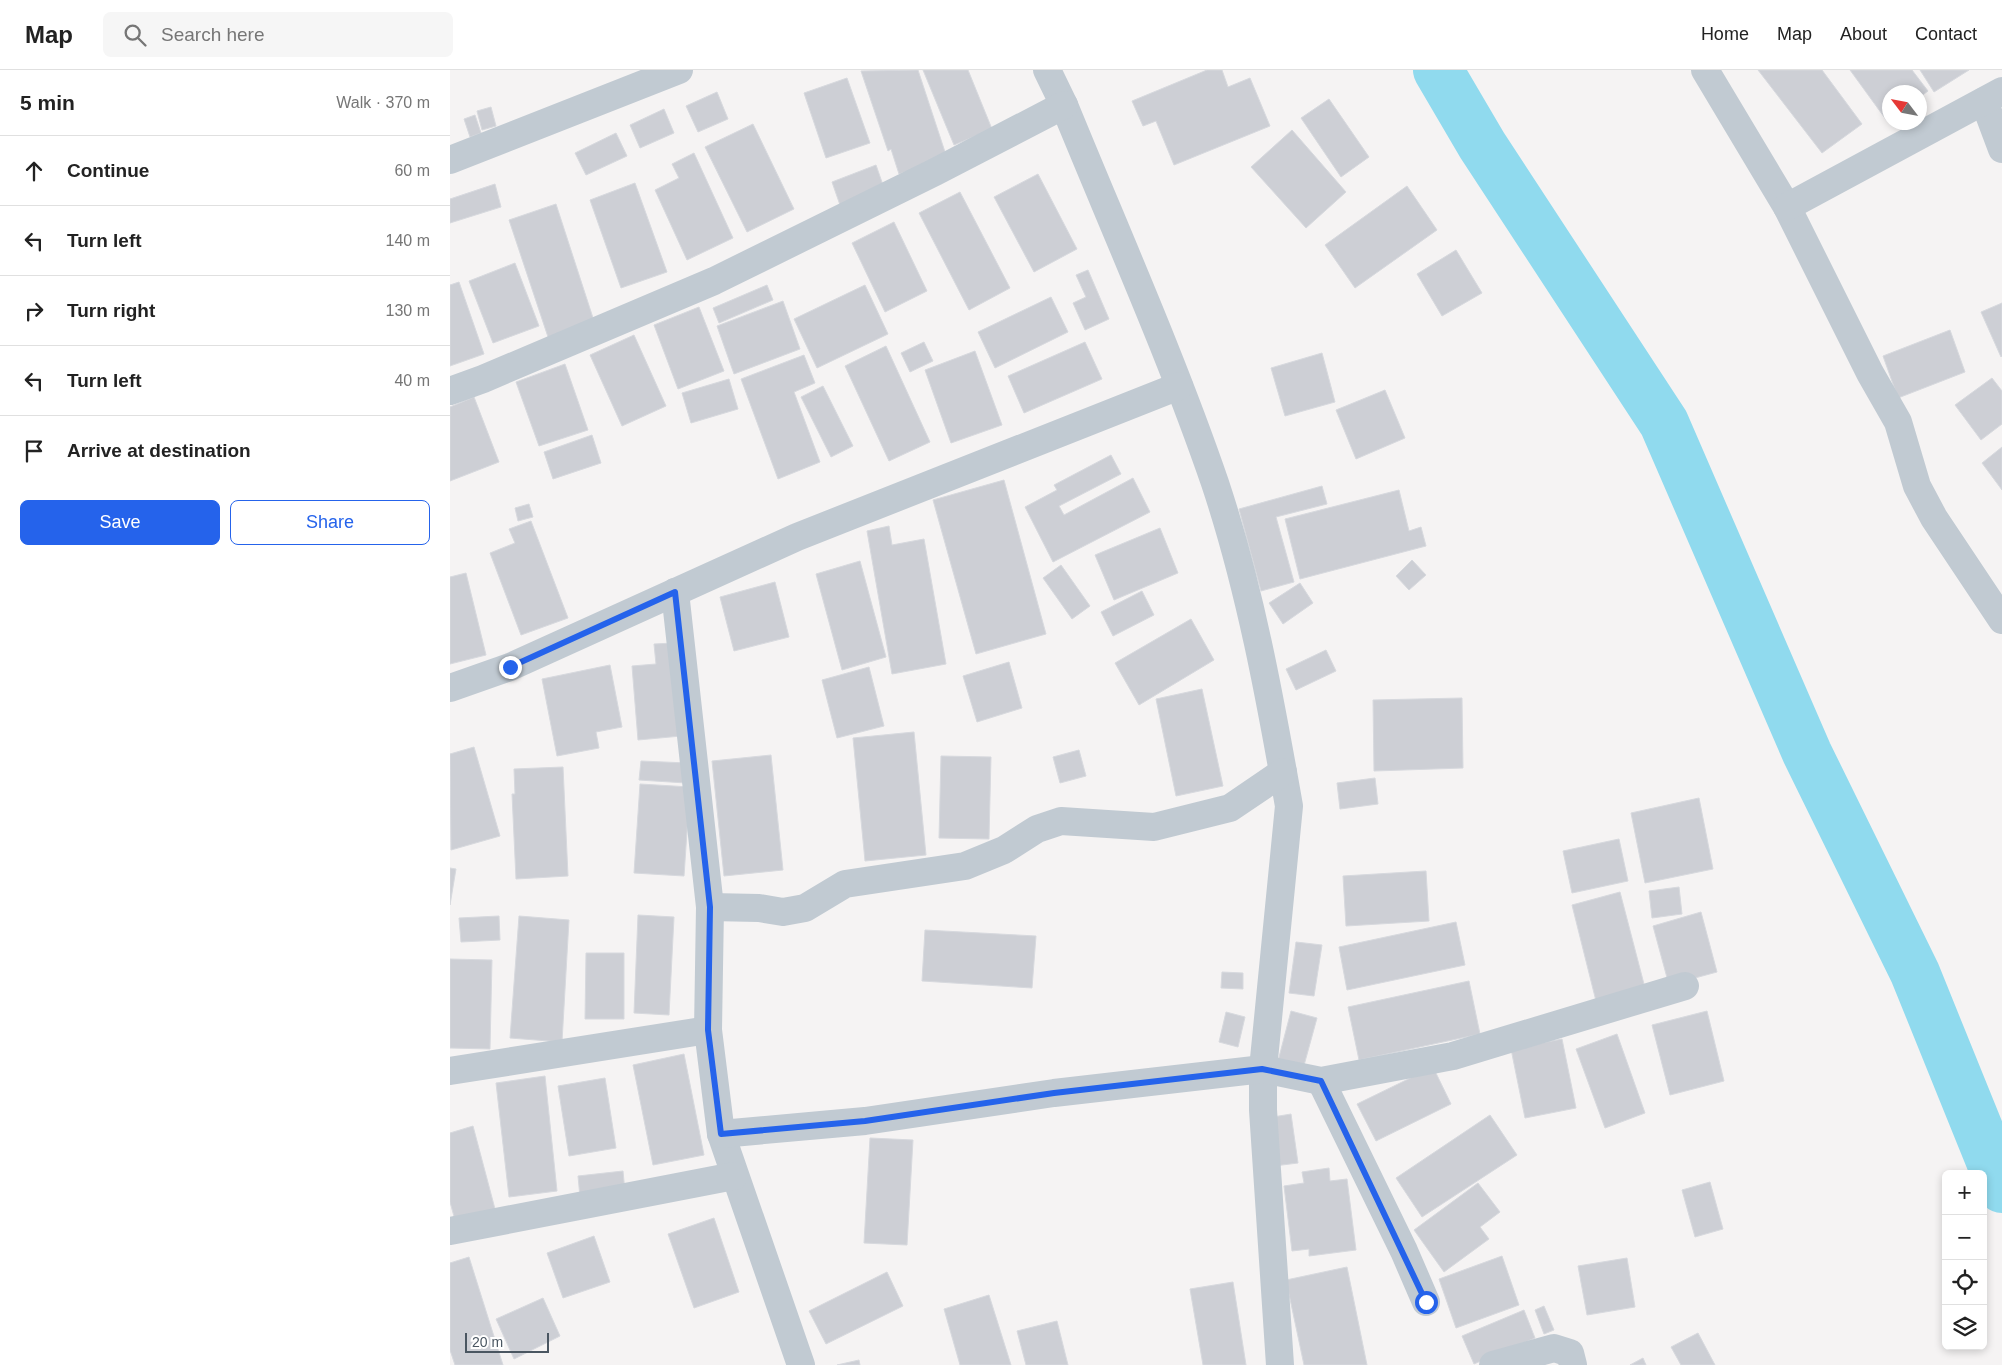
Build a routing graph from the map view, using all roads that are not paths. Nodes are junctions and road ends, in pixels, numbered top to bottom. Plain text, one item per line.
1 (679, 70) edge
2 (1047, 70) edge
3 (1705, 70) edge
4 (1993, 96) edge
5 (1064, 105) junction
6 (2002, 149) edge
7 (450, 160) edge
8 (1787, 207) junction
9 (1179, 386) junction
10 (450, 391) edge
11 (675, 592) junction
12 (2002, 620) edge
13 (450, 688) edge
14 (1283, 772) junction
15 (710, 907) junction
16 (1685, 986) dead end
17 (708, 1030) junction
18 (1262, 1069) junction
19 (450, 1071) edge
20 (1321, 1081) junction
21 (721, 1134) junction
22 (734, 1176) junction
23 (450, 1232) edge
24 (1426, 1302) dead end
25 (801, 1365) edge
26 (1280, 1365) edge
27 (1493, 1365) edge
28 (1573, 1365) edge

1 - 7 street
2 - 5 street
3 - 8 street
4 - 6 street
4 - 8 street
5 - 9 street
5 - 10 street
8 - 12 street
9 - 11 street
9 - 14 street
11 - 13 street
11 - 15 street
14 - 15 street
14 - 18 street
15 - 17 street
16 - 20 street
17 - 19 street
17 - 21 street
18 - 20 street
18 - 21 street
18 - 26 street
20 - 24 street
21 - 22 street
22 - 23 street
22 - 25 street
27 - 28 street

